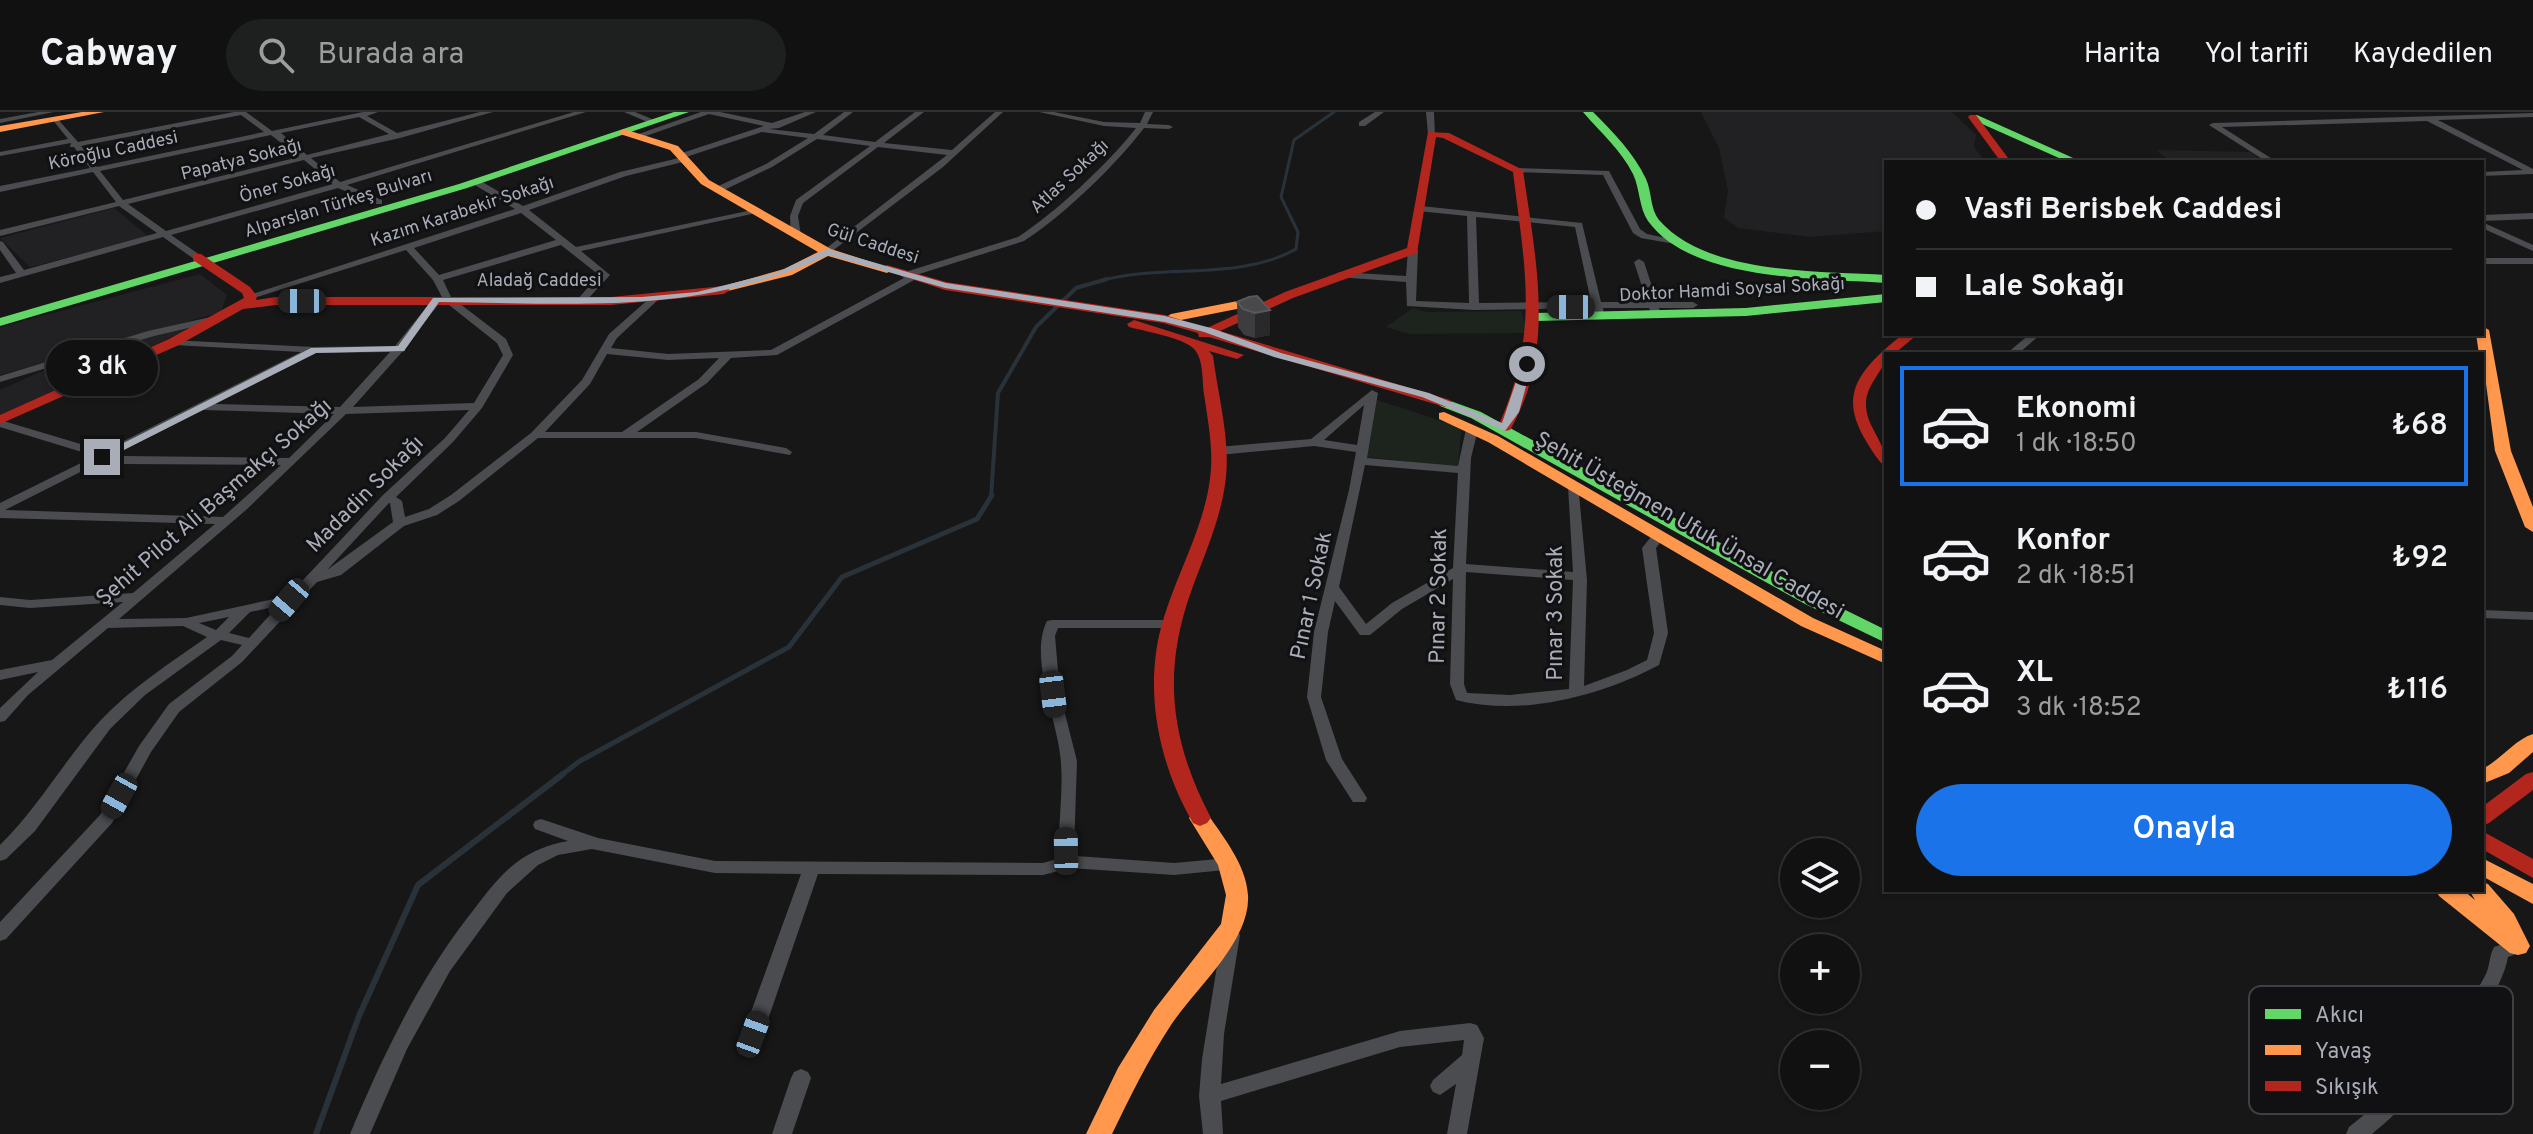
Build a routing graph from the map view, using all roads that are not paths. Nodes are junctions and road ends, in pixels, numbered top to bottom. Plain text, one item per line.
1 (99, 112) edge
2 (241, 112) edge
3 (374, 112) edge
4 (489, 112) edge
5 (582, 112) edge
6 (684, 112) edge
7 (709, 112) edge
8 (812, 112) edge
9 (849, 112) edge
10 (920, 112) edge
11 (999, 112) edge
12 (1043, 112) edge
13 (1149, 112) edge
14 (1380, 112) edge
15 (1430, 112) edge
16 (1588, 112) edge
17 (2420, 112) edge
18 (360, 115) junction
19 (1969, 115) edge
20 (2533, 115) edge
21 (53, 116) edge
22 (647, 116) edge
23 (474, 117) edge
24 (2428, 118) junction
25 (0, 121) edge
26 (1362, 124) dead end
27 (1143, 125) junction
28 (777, 126) junction
29 (1169, 127) dead end
30 (494, 128) dead end
31 (0, 129) edge
32 (765, 131) junction
33 (268, 132) junction
34 (506, 134) junction
35 (631, 134) junction
36 (1432, 134) junction
37 (397, 136) junction
38 (818, 137) junction
39 (72, 143) junction
40 (880, 143) junction
41 (953, 153) junction
42 (0, 154) edge
43 (683, 158) junction
44 (307, 160) junction
45 (2004, 160) edge
46 (2072, 160) edge
47 (2270, 160) edge
48 (1518, 170) junction
49 (93, 171) junction
50 (2533, 172) edge
51 (2484, 174) edge
52 (476, 182) junction
53 (339, 185) junction
54 (0, 189) edge
55 (717, 190) junction
56 (379, 202) junction
57 (122, 204) junction
58 (522, 209) junction
59 (1421, 209) junction
60 (757, 212) junction
61 (1471, 214) junction
62 (2533, 216) edge
63 (1526, 218) junction
64 (2484, 218) edge
65 (2484, 226) edge
66 (0, 233) edge
67 (165, 234) junction
68 (796, 236) junction
69 (564, 241) junction
70 (1675, 241) junction
71 (0, 244) edge
72 (407, 246) junction
73 (2533, 248) edge
74 (575, 250) junction
75 (1413, 250) junction
76 (827, 252) junction
77 (203, 260) junction
78 (2484, 261) edge
79 (2533, 261) edge
80 (1639, 262) dead end
81 (22, 274) junction
82 (1340, 275) junction
83 (909, 276) junction
84 (1884, 277) edge
85 (437, 279) junction
86 (1411, 279) junction
87 (0, 280) edge
88 (1289, 295) junction
89 (1884, 298) edge
90 (654, 299) junction
91 (247, 300) junction
92 (442, 300) junction
93 (582, 300) junction
94 (1693, 305) dead end
95 (1474, 307) junction
96 (1655, 310) junction
97 (0, 311) edge
98 (1598, 311) junction
99 (1535, 312) junction
100 (224, 317) junction
101 (0, 322) edge
102 (1158, 325) junction
103 (1202, 336) junction
104 (1908, 336) edge
105 (2034, 336) edge
106 (2483, 336) edge
107 (174, 342) junction
108 (401, 349) junction
109 (314, 350) junction
110 (604, 351) junction
111 (1888, 352) edge
112 (2014, 352) edge
113 (1884, 356) edge
114 (726, 357) junction
115 (19, 373) junction
116 (0, 379) edge
117 (0, 388) edge
118 (1372, 393) junction
119 (478, 406) junction
120 (200, 407) junction
121 (345, 411) junction
122 (0, 421) edge
123 (1483, 426) junction
124 (535, 435) junction
125 (623, 436) junction
126 (1314, 442) junction
127 (1218, 451) junction
128 (786, 452) dead end
129 (1362, 455) junction
130 (102, 457) junction
131 (1884, 458) edge
132 (291, 462) junction
133 (1464, 470) junction
134 (1574, 486) junction
135 (387, 498) junction
136 (0, 508) edge
137 (0, 514) edge
138 (226, 521) junction
139 (400, 523) junction
140 (2533, 527) edge
141 (1659, 536) junction
142 (1462, 568) junction
143 (1579, 576) junction
144 (309, 579) junction
145 (1333, 589) junction
146 (135, 597) junction
147 (289, 600) junction
148 (0, 601) edge
149 (245, 609) junction
150 (2484, 614) edge
151 (2533, 616) edge
152 (186, 622) junction
153 (103, 624) junction
154 (1172, 624) junction
155 (219, 635) junction
156 (1884, 636) edge
157 (251, 643) junction
158 (1884, 657) edge
159 (57, 663) junction
160 (0, 675) edge
161 (1576, 691) junction
162 (0, 717) edge
163 (2533, 741) edge
164 (2484, 776) edge
165 (2533, 779) edge
166 (1359, 798) dead end
167 (2484, 816) edge
168 (541, 825) dead end
169 (2484, 840) edge
170 (596, 844) junction
171 (0, 855) edge
172 (1070, 862) junction
173 (1229, 864) junction
174 (2484, 867) edge
175 (811, 869) junction
176 (2533, 870) edge
177 (2450, 892) edge
178 (2482, 892) edge
179 (2533, 895) edge
180 (1232, 927) junction
181 (0, 934) edge
182 (2518, 946) junction
183 (2533, 961) edge
184 (2488, 986) edge
185 (753, 1034) dead end
186 (1471, 1059) junction
187 (801, 1078) dead end
188 (1440, 1086) dead end
189 (1209, 1096) junction
190 (2379, 1114) edge
191 (360, 1134) edge
192 (782, 1134) edge
193 (1099, 1134) edge
194 (1213, 1134) edge
195 (1457, 1134) edge
196 (2356, 1134) edge

1 - 21 main road
2 - 33 street
2 - 39 street
3 - 18 street, Köroğlu Caddesi
4 - 23 street, Papatya Sokağı
5 - 34 street, Öner Sokağı
6 - 22 main road, Alparslan Türkeş Bulvarı
7 - 28 street
7 - 35 street
8 - 28 street, Kazım Karabekir Sokağı
9 - 38 street
10 - 40 street
11 - 41 street
12 - 27 street
13 - 27 street, Atlas Sokağı
14 - 26 street
15 - 36 street
16 - 70 main road
17 - 24 street
18 - 33 street, Köroğlu Caddesi
18 - 37 street
19 - 45 main road
19 - 46 main road
20 - 24 street
21 - 25 street
21 - 31 main road
21 - 39 street
22 - 35 main road, Alparslan Türkeş Bulvarı
22 - 56 main road, Alparslan Türkeş Bulvarı
23 - 37 street, Papatya Sokağı
24 - 47 street
24 - 50 street
27 - 29 street
27 - 83 street, Atlas Sokağı
28 - 32 street, Kazım Karabekir Sokağı
30 - 34 street
32 - 38 street
32 - 43 street, Kazım Karabekir Sokağı
33 - 44 street
33 - 49 street, Köroğlu Caddesi
34 - 53 street, Öner Sokağı
35 - 43 main road, Gül Caddesi
35 - 52 main road, Alparslan Türkeş Bulvarı
36 - 48 main road
36 - 59 main road
37 - 44 street, Papatya Sokağı
38 - 40 street
38 - 55 street
39 - 42 street
39 - 49 street
40 - 41 street
40 - 68 street
41 - 76 street
43 - 55 main road, Gül Caddesi
43 - 58 street, Kazım Karabekir Sokağı
44 - 53 street
44 - 57 street, Papatya Sokağı
48 - 63 main road
48 - 70 street
49 - 54 street, Köroğlu Caddesi
49 - 57 street
50 - 51 street
52 - 58 street
52 - 77 main road, Alparslan Türkeş Bulvarı
53 - 56 street
53 - 67 street, Öner Sokağı
55 - 60 main road, Gül Caddesi
56 - 77 main road, Alparslan Türkeş Bulvarı
57 - 66 street, Papatya Sokağı
57 - 67 street
58 - 69 street
58 - 72 street, Kazım Karabekir Sokağı
59 - 61 street
59 - 75 main road
60 - 68 main road, Gül Caddesi
60 - 74 street
61 - 63 street
61 - 95 street
62 - 64 street
63 - 98 street
63 - 99 main road
65 - 73 street
67 - 77 street
67 - 81 street, Öner Sokağı
68 - 76 main road, Gül Caddesi
69 - 74 street
69 - 85 street
70 - 84 main road
71 - 81 street
72 - 85 street
72 - 91 street, Kazım Karabekir Sokağı
74 - 93 street
75 - 82 main road
75 - 86 street
76 - 83 main road, Gül Caddesi
76 - 90 main road, Aladağ Caddesi
77 - 91 main road
77 - 97 main road, Alparslan Türkeş Bulvarı
77 - 101 main road, Alparslan Türkeş Bulvarı
78 - 79 street
80 - 96 street
81 - 87 street, Öner Sokağı
82 - 86 street
82 - 88 main road
83 - 102 main road, Gül Caddesi
83 - 114 street, Atlas Sokağı
85 - 92 street
86 - 95 street
88 - 102 main road
88 - 103 main road
89 - 96 main road, Doktor Hamdi Soysal Sokağı
90 - 93 main road, Aladağ Caddesi
90 - 110 street
91 - 92 main road, Aladağ Caddesi
91 - 100 main road
92 - 93 main road, Aladağ Caddesi
92 - 108 street, Şehit Pilot Ali Başmakçı Sokağı
92 - 119 street, Madadin Sokağı
94 - 96 street
95 - 99 street
96 - 98 main road, Doktor Hamdi Soysal Sokağı
98 - 99 main road, Doktor Hamdi Soysal Sokağı
99 - 123 main road
100 - 107 main road
100 - 115 street
102 - 103 main road, Gül Caddesi
103 - 118 main road, Şehit Üsteğmen Ufuk Ünsal Caddesi
103 - 123 main road, Şehit Üsteğmen Ufuk Ünsal Caddesi
103 - 127 main road
104 - 111 main road
105 - 112 street
106 - 140 main road
107 - 109 street
107 - 122 main road
108 - 109 street
108 - 121 street, Şehit Pilot Ali Başmakçı Sokağı
109 - 120 street
110 - 114 street, Atlas Sokağı
110 - 124 street
113 - 131 main road
114 - 125 street
115 - 116 street
115 - 117 street
118 - 123 main road, Şehit Üsteğmen Ufuk Ünsal Caddesi
118 - 126 street
118 - 129 street, Pınar 1 Sokak
119 - 121 street
119 - 135 street, Madadin Sokağı
120 - 121 street
120 - 130 street
121 - 132 street, Şehit Pilot Ali Başmakçı Sokağı
122 - 130 street
123 - 133 street, Pınar 2 Sokak
123 - 134 main road, Şehit Üsteğmen Ufuk Ünsal Caddesi
123 - 156 main road, Şehit Üsteğmen Ufuk Ünsal Caddesi
124 - 125 street
124 - 139 street
125 - 128 street
126 - 127 street
126 - 129 street
127 - 154 main road
129 - 133 street
129 - 145 street, Pınar 1 Sokak
130 - 132 street
130 - 136 street
132 - 138 street, Şehit Pilot Ali Başmakçı Sokağı
133 - 142 street, Pınar 2 Sokak
134 - 141 main road, Şehit Üsteğmen Ufuk Ünsal Caddesi
134 - 143 street, Pınar 3 Sokak
135 - 139 street
135 - 144 street, Madadin Sokağı
137 - 138 street
138 - 146 street, Şehit Pilot Ali Başmakçı Sokağı
139 - 144 street
141 - 158 main road, Şehit Üsteğmen Ufuk Ünsal Caddesi
141 - 161 street
142 - 143 street
142 - 145 street
142 - 161 street, Pınar 2 Sokak
143 - 161 street, Pınar 3 Sokak
144 - 147 street, Madadin Sokağı
145 - 166 street, Pınar 1 Sokak
146 - 148 street
146 - 153 street, Şehit Pilot Ali Başmakçı Sokağı
147 - 149 street
147 - 157 street, Madadin Sokağı
149 - 152 street
149 - 155 street
150 - 151 street
152 - 153 street
152 - 155 street
153 - 159 street, Şehit Pilot Ali Başmakçı Sokağı
154 - 172 street
154 - 173 main road
155 - 157 street
155 - 171 street
157 - 181 street, Madadin Sokağı
159 - 160 street
159 - 162 street, Şehit Pilot Ali Başmakçı Sokağı
163 - 164 main road
165 - 167 main road
168 - 170 street
169 - 176 main road
170 - 175 street
170 - 191 street
172 - 173 street
172 - 175 street
173 - 180 main road
174 - 179 main road
175 - 185 street
177 - 182 main road
178 - 182 main road
180 - 189 street
180 - 193 main road
182 - 183 main road
182 - 184 street
186 - 188 street
186 - 189 street
186 - 195 street
187 - 192 street
189 - 194 street
190 - 196 street

